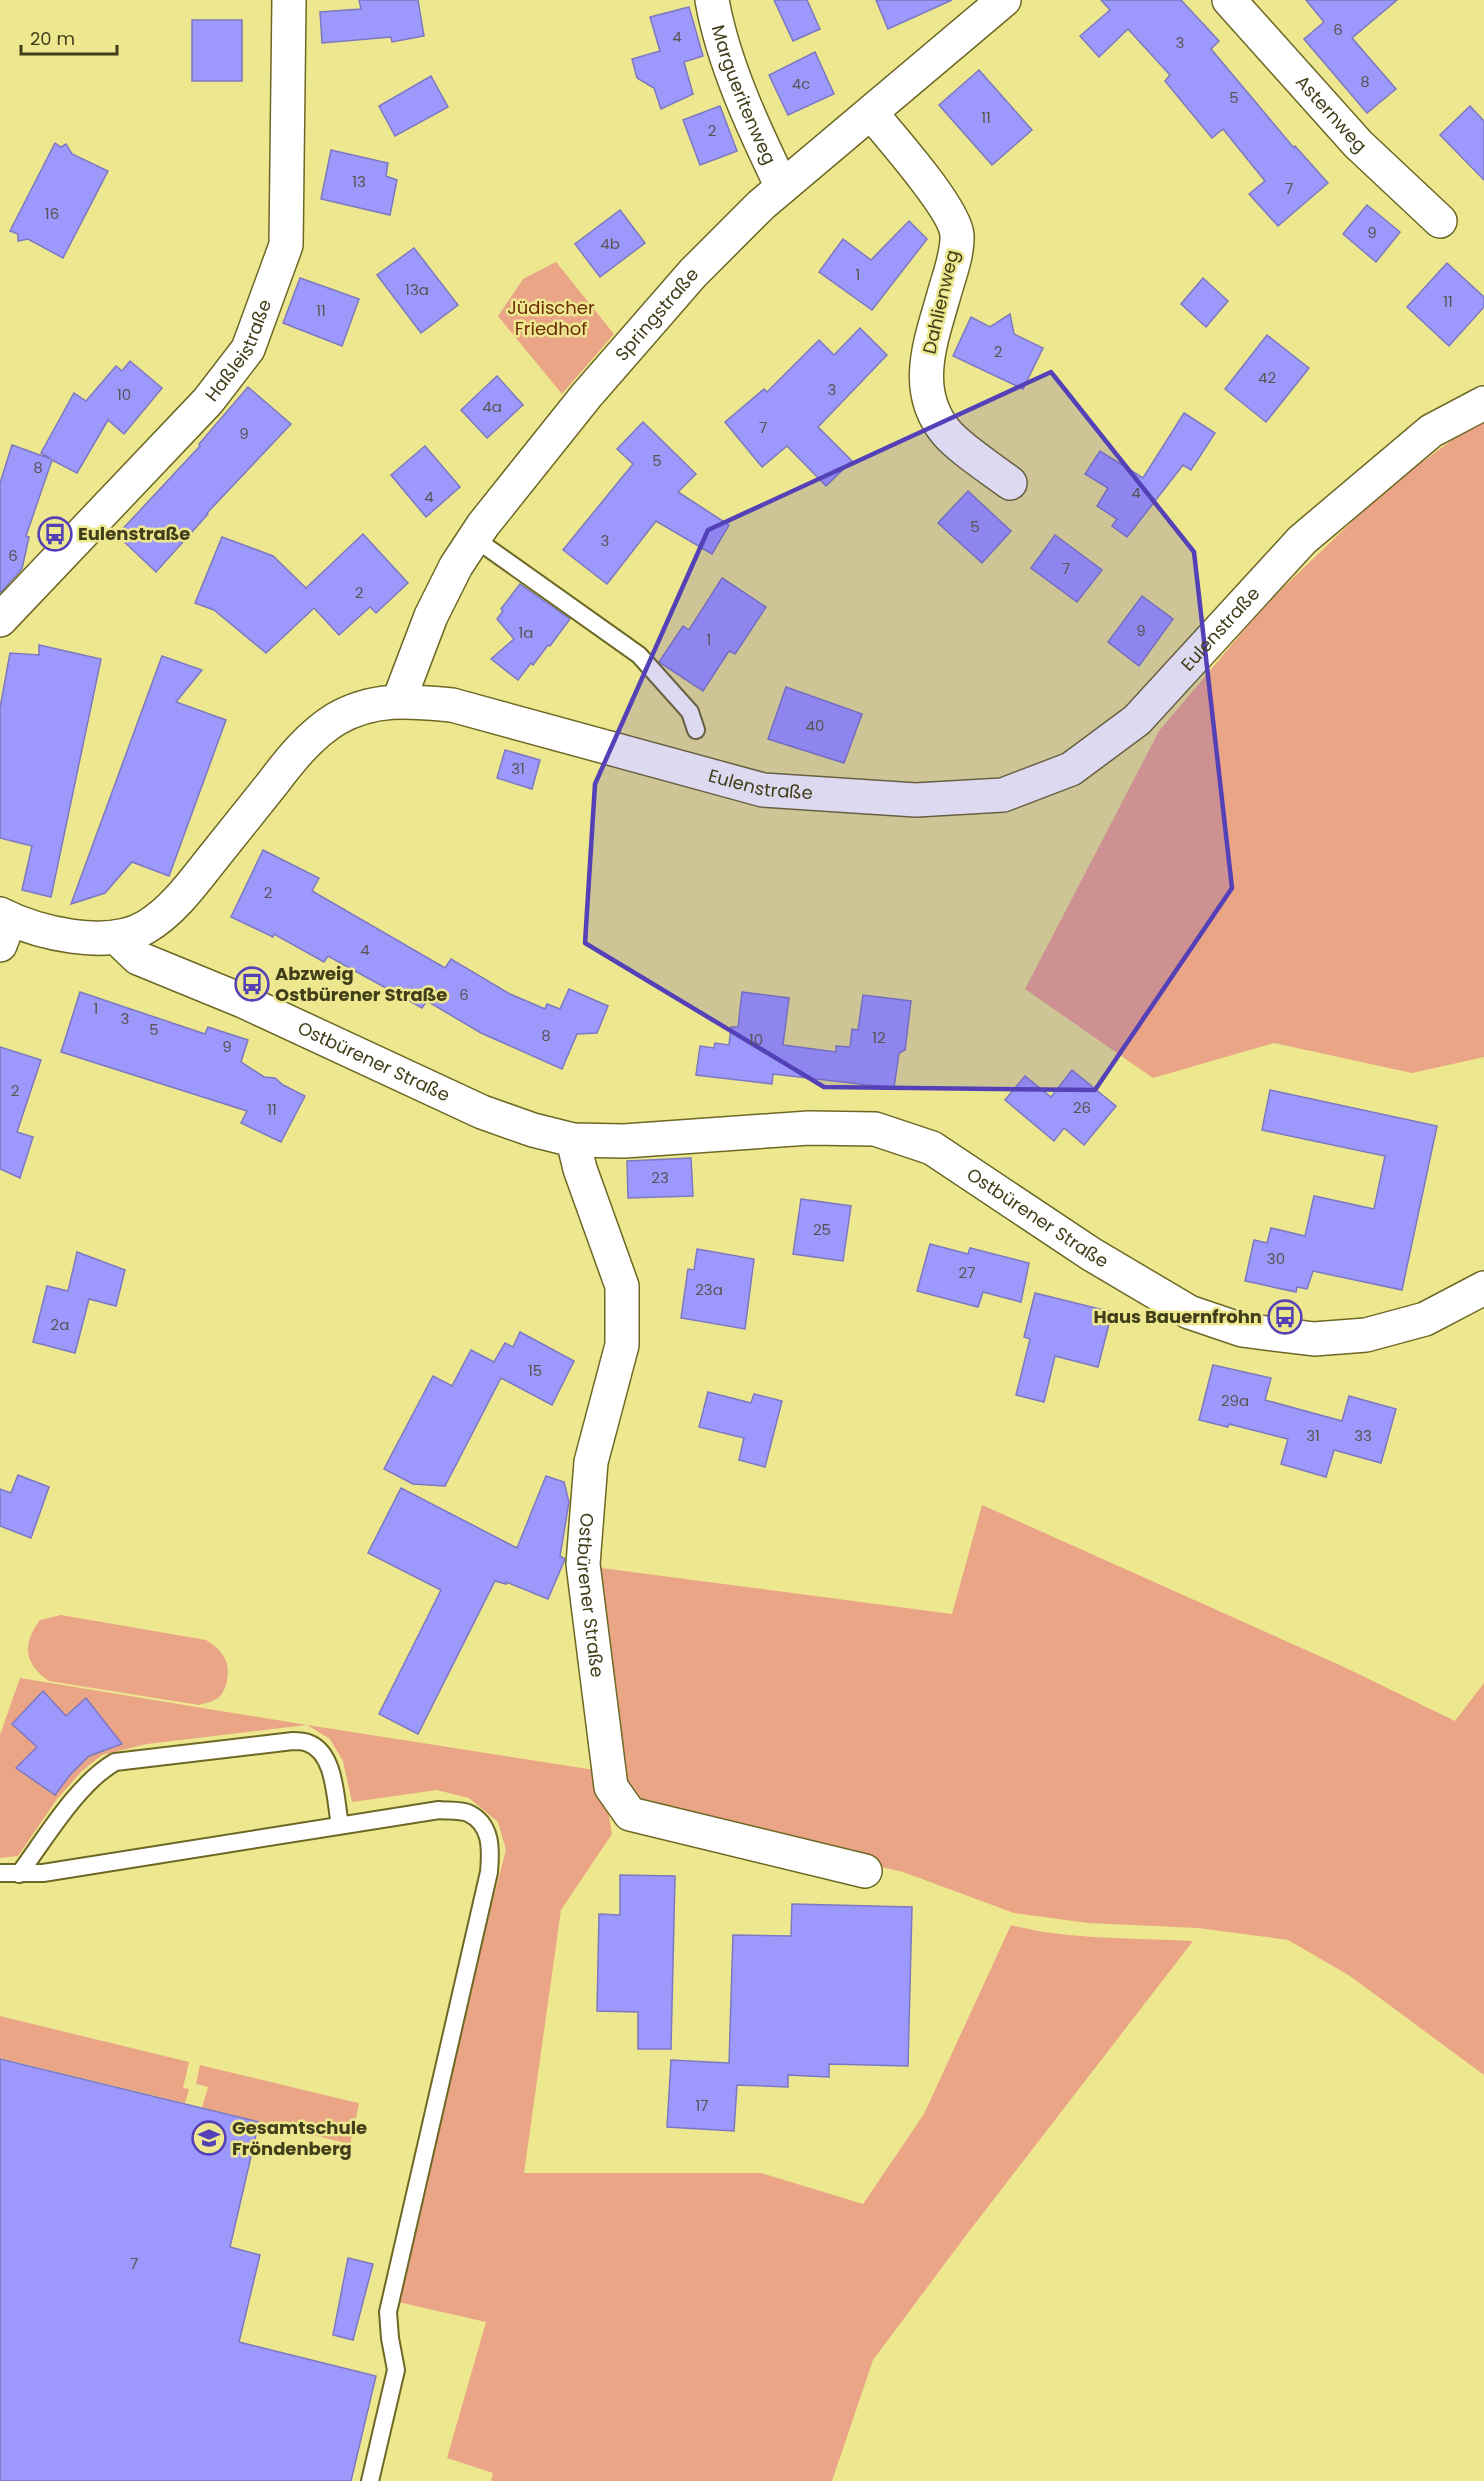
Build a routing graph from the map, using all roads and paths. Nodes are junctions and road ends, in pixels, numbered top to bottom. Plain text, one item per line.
1 (289, 0) edge
2 (712, 0) edge
3 (1004, 0) edge
4 (1229, 0) edge
5 (872, 112) junction
6 (782, 187) junction
7 (1440, 221) dead end
8 (1484, 403) edge
9 (1010, 483) dead end
10 (474, 538) junction
11 (0, 620) edge
12 (399, 700) junction
13 (696, 730) dead end
14 (3, 926) edge
15 (116, 937) junction
16 (573, 1140) junction
17 (1484, 1288) edge
18 (340, 1825) junction
19 (865, 1870) dead end
20 (0, 1873) edge
21 (19, 1874) junction
22 (369, 2481) edge

1 - 11 street, Haßleistraße
2 - 6 street, Margueritenweg
3 - 5 street, Springstraße
4 - 7 street, Asternweg
5 - 6 street, Springstraße
5 - 9 street, Dahlienweg
6 - 10 street, Springstraße
8 - 12 street, Eulenstraße
10 - 12 street, Springstraße
10 - 13 lane
12 - 15 street, Eulenstraße
14 - 15 street, Eulenstraße
15 - 16 street, Ostbürener Straße
16 - 17 street, Ostbürener Straße
16 - 19 street, Ostbürener Straße
18 - 21 lane
18 - 21 lane
18 - 22 lane
20 - 21 lane

